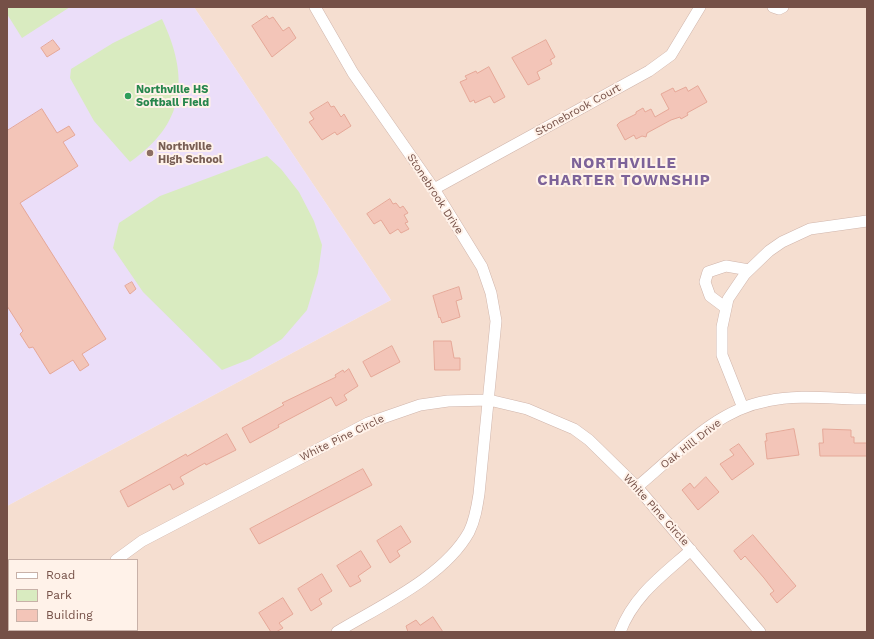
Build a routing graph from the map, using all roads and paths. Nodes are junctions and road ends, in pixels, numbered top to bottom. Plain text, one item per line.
1 (315, 7) edge
2 (700, 7) edge
3 (773, 7) edge
4 (783, 7) edge
5 (434, 188) junction
6 (867, 221) edge
7 (749, 270) junction
8 (726, 308) junction
9 (867, 399) edge
10 (489, 400) junction
11 (743, 408) junction
12 (638, 487) junction
13 (691, 550) junction
14 (117, 559) edge
15 (337, 632) edge
16 (620, 632) edge
17 (760, 632) edge

1 - 5 street, Stonebrook Drive
2 - 5 street, Stonebrook Court
3 - 4 street
5 - 10 street, Stonebrook Drive
6 - 7 street
7 - 8 street
7 - 8 street
8 - 11 street
9 - 11 street, Oak Hill Drive
10 - 12 street, White Pine Circle
10 - 14 street, White Pine Circle
10 - 15 street, Stonebrook Drive
11 - 12 street, Oak Hill Drive
12 - 13 street, White Pine Circle
13 - 16 street
13 - 17 street, White Pine Circle

